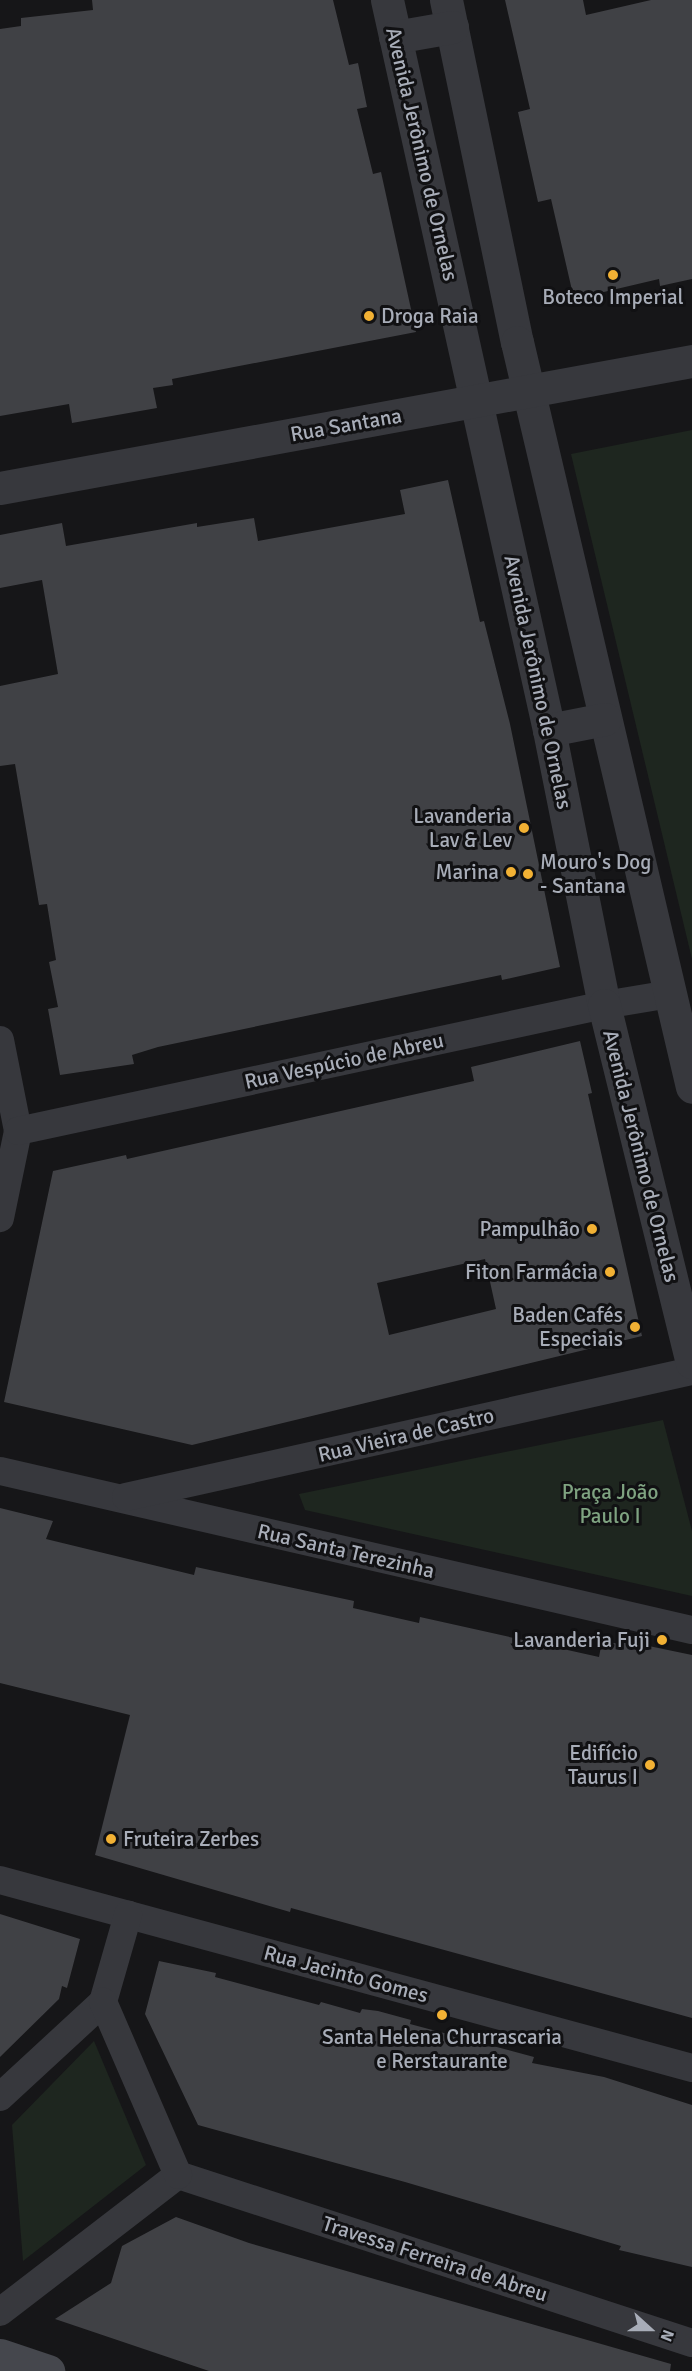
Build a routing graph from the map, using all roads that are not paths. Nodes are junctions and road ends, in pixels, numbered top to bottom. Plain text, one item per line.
1 (387, 0) edge
2 (449, 13) edge
3 (395, 37) junction
4 (692, 361) edge
5 (529, 391) junction
6 (477, 401) junction
7 (0, 488) edge
8 (605, 719) junction
9 (549, 730) junction
10 (670, 994) junction
11 (604, 1005) junction
12 (0, 1040) edge
13 (692, 1087) edge
14 (18, 1131) junction
15 (0, 1218) edge
16 (692, 1362) edge
17 (692, 1371) edge
18 (0, 1471) edge
19 (119, 1499) junction
20 (692, 1630) edge
21 (0, 1880) edge
22 (128, 1915) junction
23 (103, 2002) junction
24 (692, 2068) edge
25 (0, 2097) edge
26 (178, 2175) junction
27 (0, 2312) edge
28 (692, 2343) edge
29 (0, 2355) edge
30 (48, 2371) edge

1 - 3 street, Avenida Jerônimo de Ornelas
2 - 3 street
2 - 5 street
3 - 6 street, Avenida Jerônimo de Ornelas
4 - 5 street, Rua Santana
5 - 6 street, Rua Santana
5 - 8 street
6 - 7 street, Rua Santana
6 - 9 street, Avenida Jerônimo de Ornelas
8 - 9 street
8 - 10 street
9 - 11 street, Avenida Jerônimo de Ornelas
10 - 11 street, Rua Vespúcio de Abreu
10 - 13 street
11 - 14 street, Rua Vespúcio de Abreu
11 - 16 street, Avenida Jerônimo de Ornelas
12 - 14 street
14 - 15 street
17 - 19 street, Rua Vieira de Castro
18 - 19 street, Rua Santa Terezinha
19 - 20 street, Rua Santa Terezinha
21 - 22 street, Rua Jacinto Gomes
22 - 23 street
22 - 24 street, Rua Jacinto Gomes
23 - 25 street
23 - 26 street
26 - 27 street
26 - 28 street, Travessa Ferreira de Abreu
29 - 30 main road

